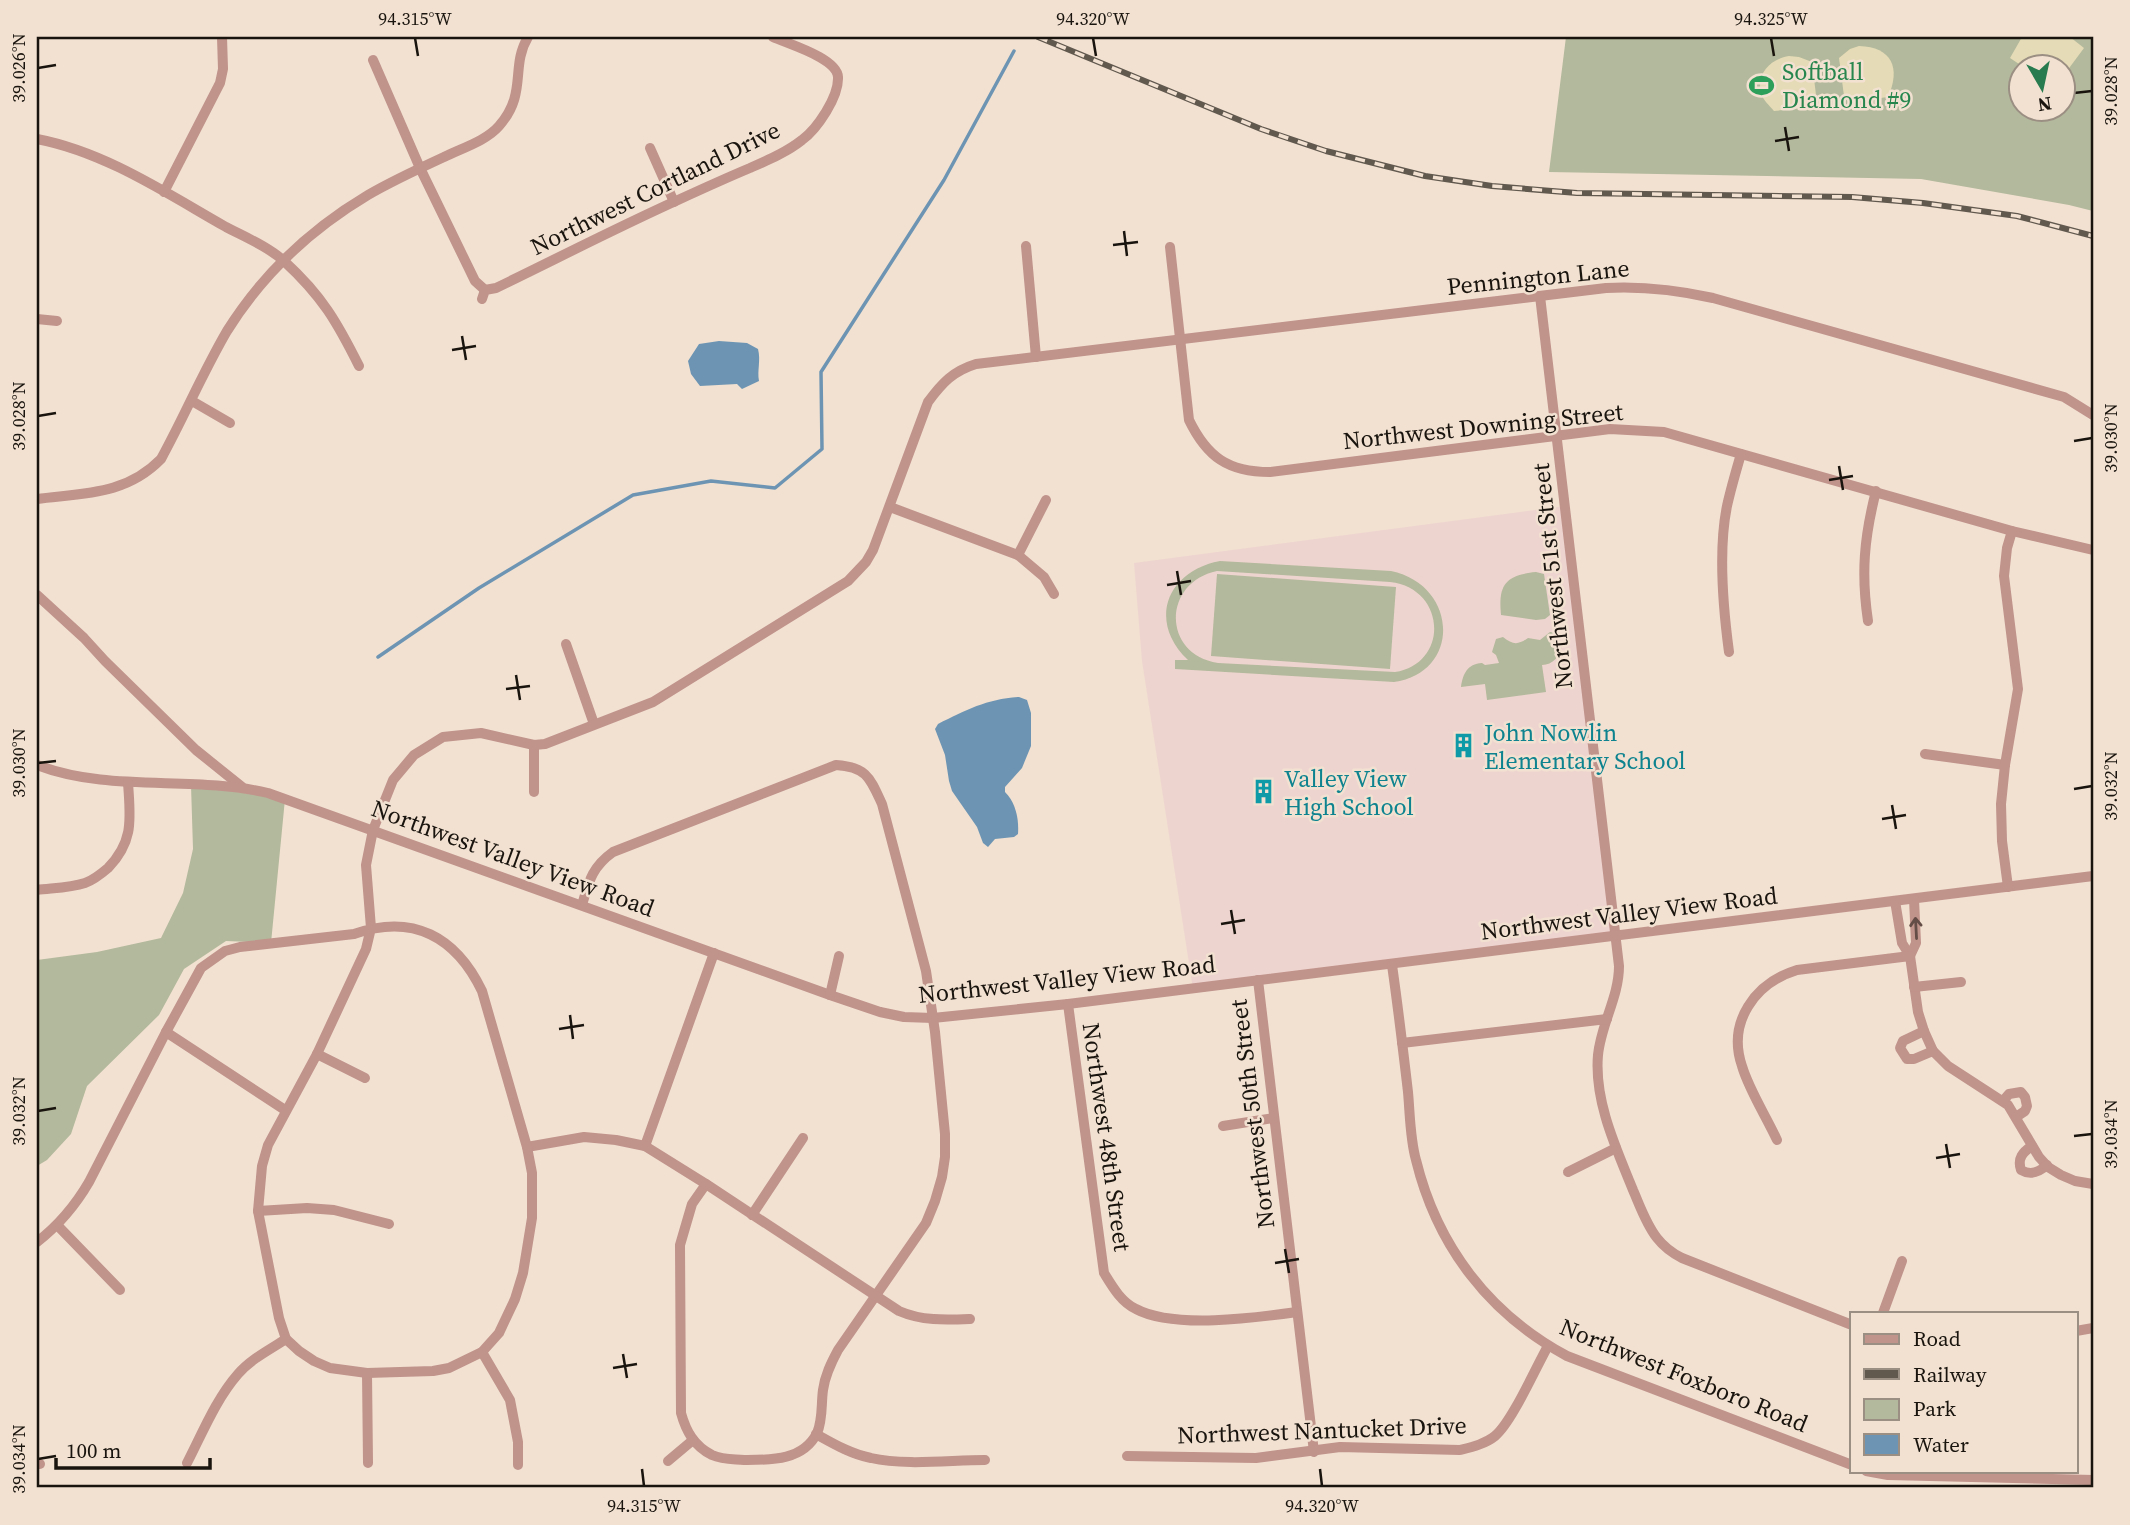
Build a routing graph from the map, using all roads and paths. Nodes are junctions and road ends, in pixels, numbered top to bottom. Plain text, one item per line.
1 (222, 37) edge
2 (528, 37) edge
3 (773, 37) edge
4 (373, 60) dead end
5 (37, 139) edge
6 (650, 148) dead end
7 (420, 168) junction
8 (164, 192) junction
9 (674, 202) junction
10 (1026, 246) dead end
11 (1170, 247) dead end
12 (283, 260) junction
13 (1540, 296) junction
14 (37, 319) edge
15 (57, 321) dead end
16 (1179, 340) junction
17 (1036, 357) junction
18 (359, 366) dead end
19 (192, 401) junction
20 (2093, 415) edge
21 (230, 423) dead end
22 (1557, 436) junction
23 (1741, 454) junction
24 (1876, 491) junction
25 (37, 499) edge
26 (1046, 500) dead end
27 (890, 507) junction
28 (2012, 531) junction
29 (2093, 550) edge
30 (1018, 555) junction
31 (1054, 594) dead end
32 (37, 595) edge
33 (1868, 621) dead end
34 (566, 644) dead end
35 (1729, 652) dead end
36 (594, 724) junction
37 (534, 745) junction
38 (1925, 754) dead end
39 (37, 765) edge
40 (2005, 765) junction
41 (128, 782) junction
42 (242, 787) junction
43 (534, 792) dead end
44 (373, 830) junction
45 (2093, 876) edge
46 (2008, 887) junction
47 (37, 890) edge
48 (1914, 899) junction
49 (1895, 901) junction
50 (582, 905) junction
51 (371, 929) junction
52 (1615, 935) junction
53 (714, 953) junction
54 (839, 956) dead end
55 (1910, 956) junction
56 (1392, 965) junction
57 (1258, 980) junction
58 (1961, 982) dead end
59 (1914, 987) junction
60 (830, 995) junction
61 (1068, 1004) junction
62 (933, 1018) junction
63 (1607, 1019) junction
64 (1924, 1031) junction
65 (166, 1032) junction
66 (1402, 1043) junction
67 (1933, 1051) junction
68 (317, 1054) junction
69 (366, 1078) dead end
70 (2003, 1101) junction
71 (285, 1110) junction
72 (2016, 1117) junction
73 (1273, 1118) junction
74 (1223, 1126) dead end
75 (803, 1138) dead end
76 (1777, 1140) dead end
77 (645, 1146) junction
78 (2032, 1146) junction
79 (527, 1147) junction
80 (1616, 1148) junction
81 (2047, 1165) junction
82 (1568, 1172) dead end
83 (706, 1184) junction
84 (2093, 1184) edge
85 (258, 1211) junction
86 (752, 1215) junction
87 (389, 1224) dead end
88 (58, 1226) junction
89 (37, 1242) edge
90 (1902, 1261) dead end
91 (120, 1290) dead end
92 (876, 1297) junction
93 (1297, 1312) junction
94 (1882, 1312) edge
95 (970, 1319) dead end
96 (1850, 1324) edge
97 (286, 1339) junction
98 (1548, 1346) junction
99 (482, 1352) junction
100 (367, 1373) junction
101 (816, 1434) junction
102 (694, 1440) junction
103 (1314, 1452) junction
104 (1127, 1457) dead end
105 (985, 1460) dead end
106 (668, 1461) dead end
107 (187, 1463) dead end
108 (368, 1463) dead end
109 (1850, 1464) edge
110 (518, 1465) dead end
111 (1872, 1472) edge
112 (1952, 1474) edge
113 (2093, 1480) edge

1 - 8 street
2 - 7 street
3 - 9 street, Northwest Cortland Drive
4 - 7 street, Northwest Cortland Drive
5 - 8 street
6 - 9 street
7 - 9 street, Northwest Cortland Drive
7 - 12 street
8 - 12 street
10 - 17 street
11 - 16 street
12 - 18 street
12 - 19 street
13 - 16 street, Pennington Lane
13 - 20 street, Pennington Lane
13 - 22 street, Northwest 51st Street
14 - 15 street
16 - 17 street, Pennington Lane
16 - 22 street, Northwest Downing Street
17 - 27 street, Pennington Lane
19 - 21 street
19 - 25 street
22 - 23 street, Northwest Downing Street
22 - 52 street, Northwest 51st Street
23 - 24 street, Northwest Downing Street
23 - 35 street
24 - 28 street, Northwest Downing Street
24 - 33 street
26 - 30 street
27 - 30 street
27 - 36 street, Pennington Lane
28 - 29 street, Northwest Downing Street
28 - 40 street
30 - 31 street
32 - 42 street
34 - 36 street
36 - 37 street, Pennington Lane
37 - 43 street
37 - 44 street
38 - 40 street
39 - 41 street, Northwest Valley View Road
40 - 46 street
41 - 42 street, Northwest Valley View Road
41 - 47 street
42 - 44 street, Northwest Valley View Road
44 - 50 street, Northwest Valley View Road
44 - 51 street
45 - 46 street, Northwest Valley View Road
46 - 48 street, Northwest Valley View Road
48 - 49 street, Northwest Valley View Road
55 -> 48 street
49 - 52 street, Northwest Valley View Road
49 - 55 street
50 - 53 street, Northwest Valley View Road
50 - 62 street
51 - 65 street
51 - 68 street
51 - 79 street
52 - 56 street, Northwest Valley View Road
52 - 63 street, Northwest 51st Street
53 - 60 street, Northwest Valley View Road
53 - 77 street
54 - 60 street
55 - 59 street
55 - 76 street
56 - 57 street, Northwest Valley View Road
56 - 66 street, Northwest Foxboro Road
57 - 61 street, Northwest Valley View Road
57 - 73 street, Northwest 50th Street
58 - 59 street
59 - 64 street
60 - 62 street, Northwest Valley View Road
61 - 62 street, Northwest Valley View Road
61 - 93 street, Northwest 48th Street
62 - 92 street
63 - 66 street
63 - 80 street, Northwest 51st Street
64 - 67 street
64 - 67 street
65 - 71 street
65 - 88 street
66 - 98 street, Northwest Foxboro Road
67 - 70 street
68 - 69 street
68 - 71 street
70 - 72 street
70 - 72 street
71 - 85 street
72 - 78 street
73 - 74 street
73 - 93 street, Northwest 50th Street
75 - 86 street
77 - 79 street
77 - 83 street
78 - 81 street
78 - 81 street
79 - 99 street
80 - 82 street
80 - 96 street, Northwest 51st Street
81 - 84 street
83 - 86 street
83 - 102 street
85 - 87 street
85 - 97 street
86 - 92 street
88 - 89 street
88 - 91 street
90 - 94 street
92 - 95 street
92 - 101 street
93 - 103 street, Northwest 50th Street
97 - 100 street
97 - 107 street
98 - 103 street, Northwest Nantucket Drive
98 - 109 street, Northwest Foxboro Road
99 - 100 street
99 - 110 street
100 - 108 street
101 - 102 street
101 - 105 street
102 - 106 street
103 - 104 street, Northwest Nantucket Drive
111 - 112 street
112 - 113 street

